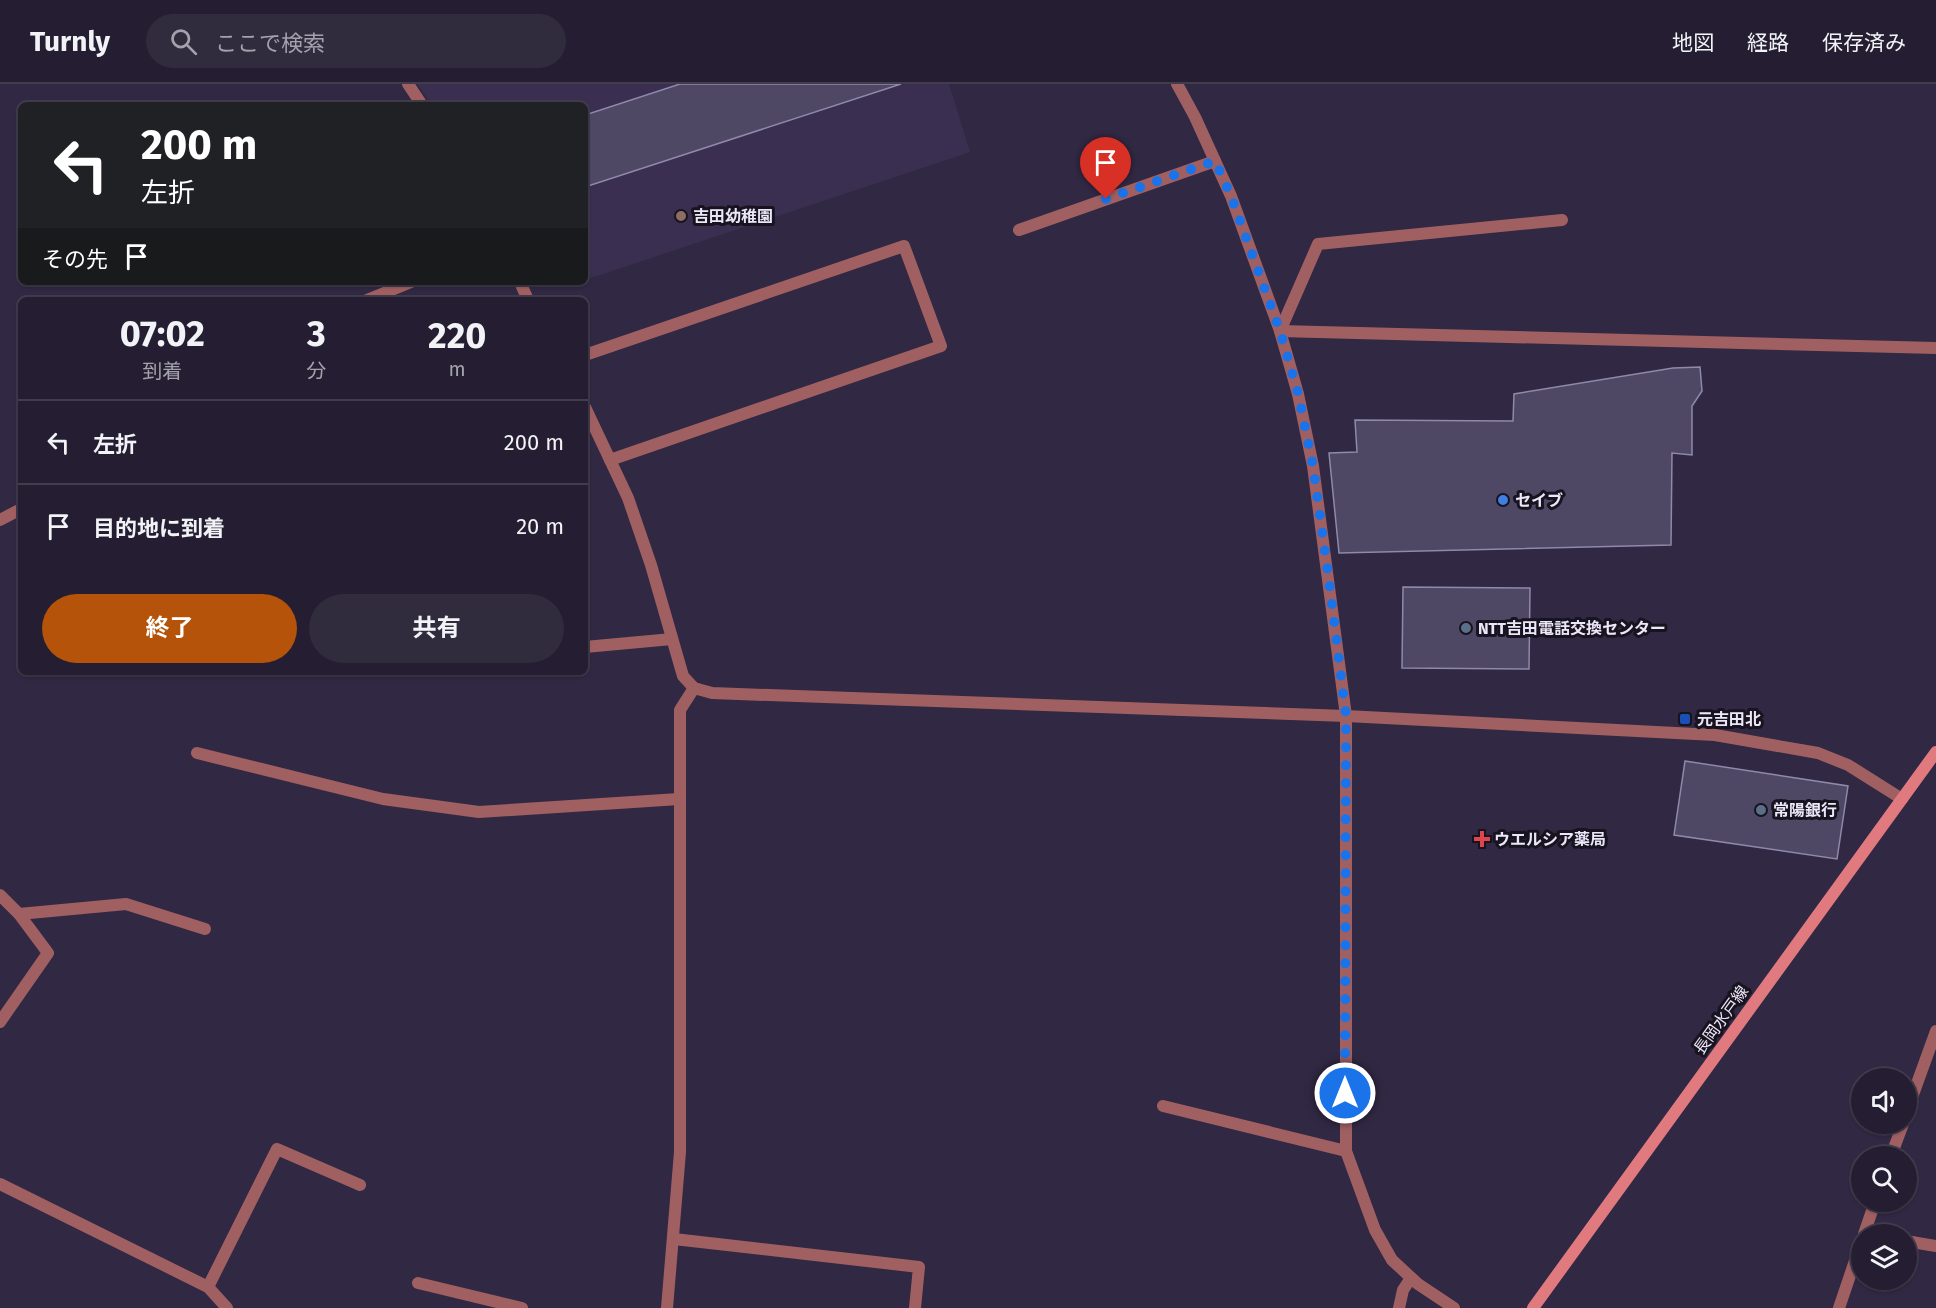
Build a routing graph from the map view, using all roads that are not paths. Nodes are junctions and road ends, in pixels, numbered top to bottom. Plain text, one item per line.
1 (408, 84) edge
2 (1177, 84) edge
3 (420, 102) edge
4 (1215, 161) junction
5 (1562, 220) dead end
6 (1019, 230) dead end
7 (404, 285) edge
8 (375, 297) edge
9 (1280, 331) junction
10 (1936, 348) edge
11 (588, 354) edge
12 (588, 413) edge
13 (610, 460) junction
14 (18, 511) edge
15 (0, 520) edge
16 (672, 639) junction
17 (588, 647) edge
18 (694, 688) junction
19 (1346, 716) junction
20 (1936, 752) edge
21 (197, 753) dead end
22 (679, 799) junction
23 (1902, 799) junction
24 (0, 895) edge
25 (19, 914) junction
26 (205, 929) dead end
27 (0, 1022) edge
28 (1936, 1031) edge
29 (1917, 1084) edge
30 (1163, 1106) dead end
31 (1346, 1151) junction
32 (0, 1184) edge
33 (360, 1185) dead end
34 (674, 1239) junction
35 (1917, 1243) edge
36 (1936, 1246) edge
37 (1851, 1276) edge
38 (1411, 1278) junction
39 (418, 1283) dead end
40 (208, 1287) junction
41 (228, 1308) edge
42 (522, 1308) edge
43 (667, 1308) edge
44 (915, 1308) edge
45 (1399, 1308) edge
46 (1454, 1308) edge
47 (1533, 1308) edge
48 (1839, 1308) edge

1 - 3 street
2 - 4 street
4 - 6 street
4 - 9 street
5 - 9 street
7 - 8 street
9 - 10 street
9 - 19 street
11 - 13 street
12 - 13 street
13 - 16 street
14 - 15 street
16 - 17 street
16 - 18 street
18 - 19 street
18 - 22 street
19 - 23 street
19 - 31 street
20 - 23 main road, 長岡水戸線
21 - 22 street
22 - 34 street
23 - 47 main road, 長岡水戸線
24 - 25 street
25 - 26 street
25 - 27 street
28 - 29 street
30 - 31 street
31 - 38 street
32 - 40 street
33 - 40 street
34 - 43 street
34 - 44 street
35 - 36 street
37 - 48 street
38 - 45 street
38 - 46 street
39 - 42 street
40 - 41 street

